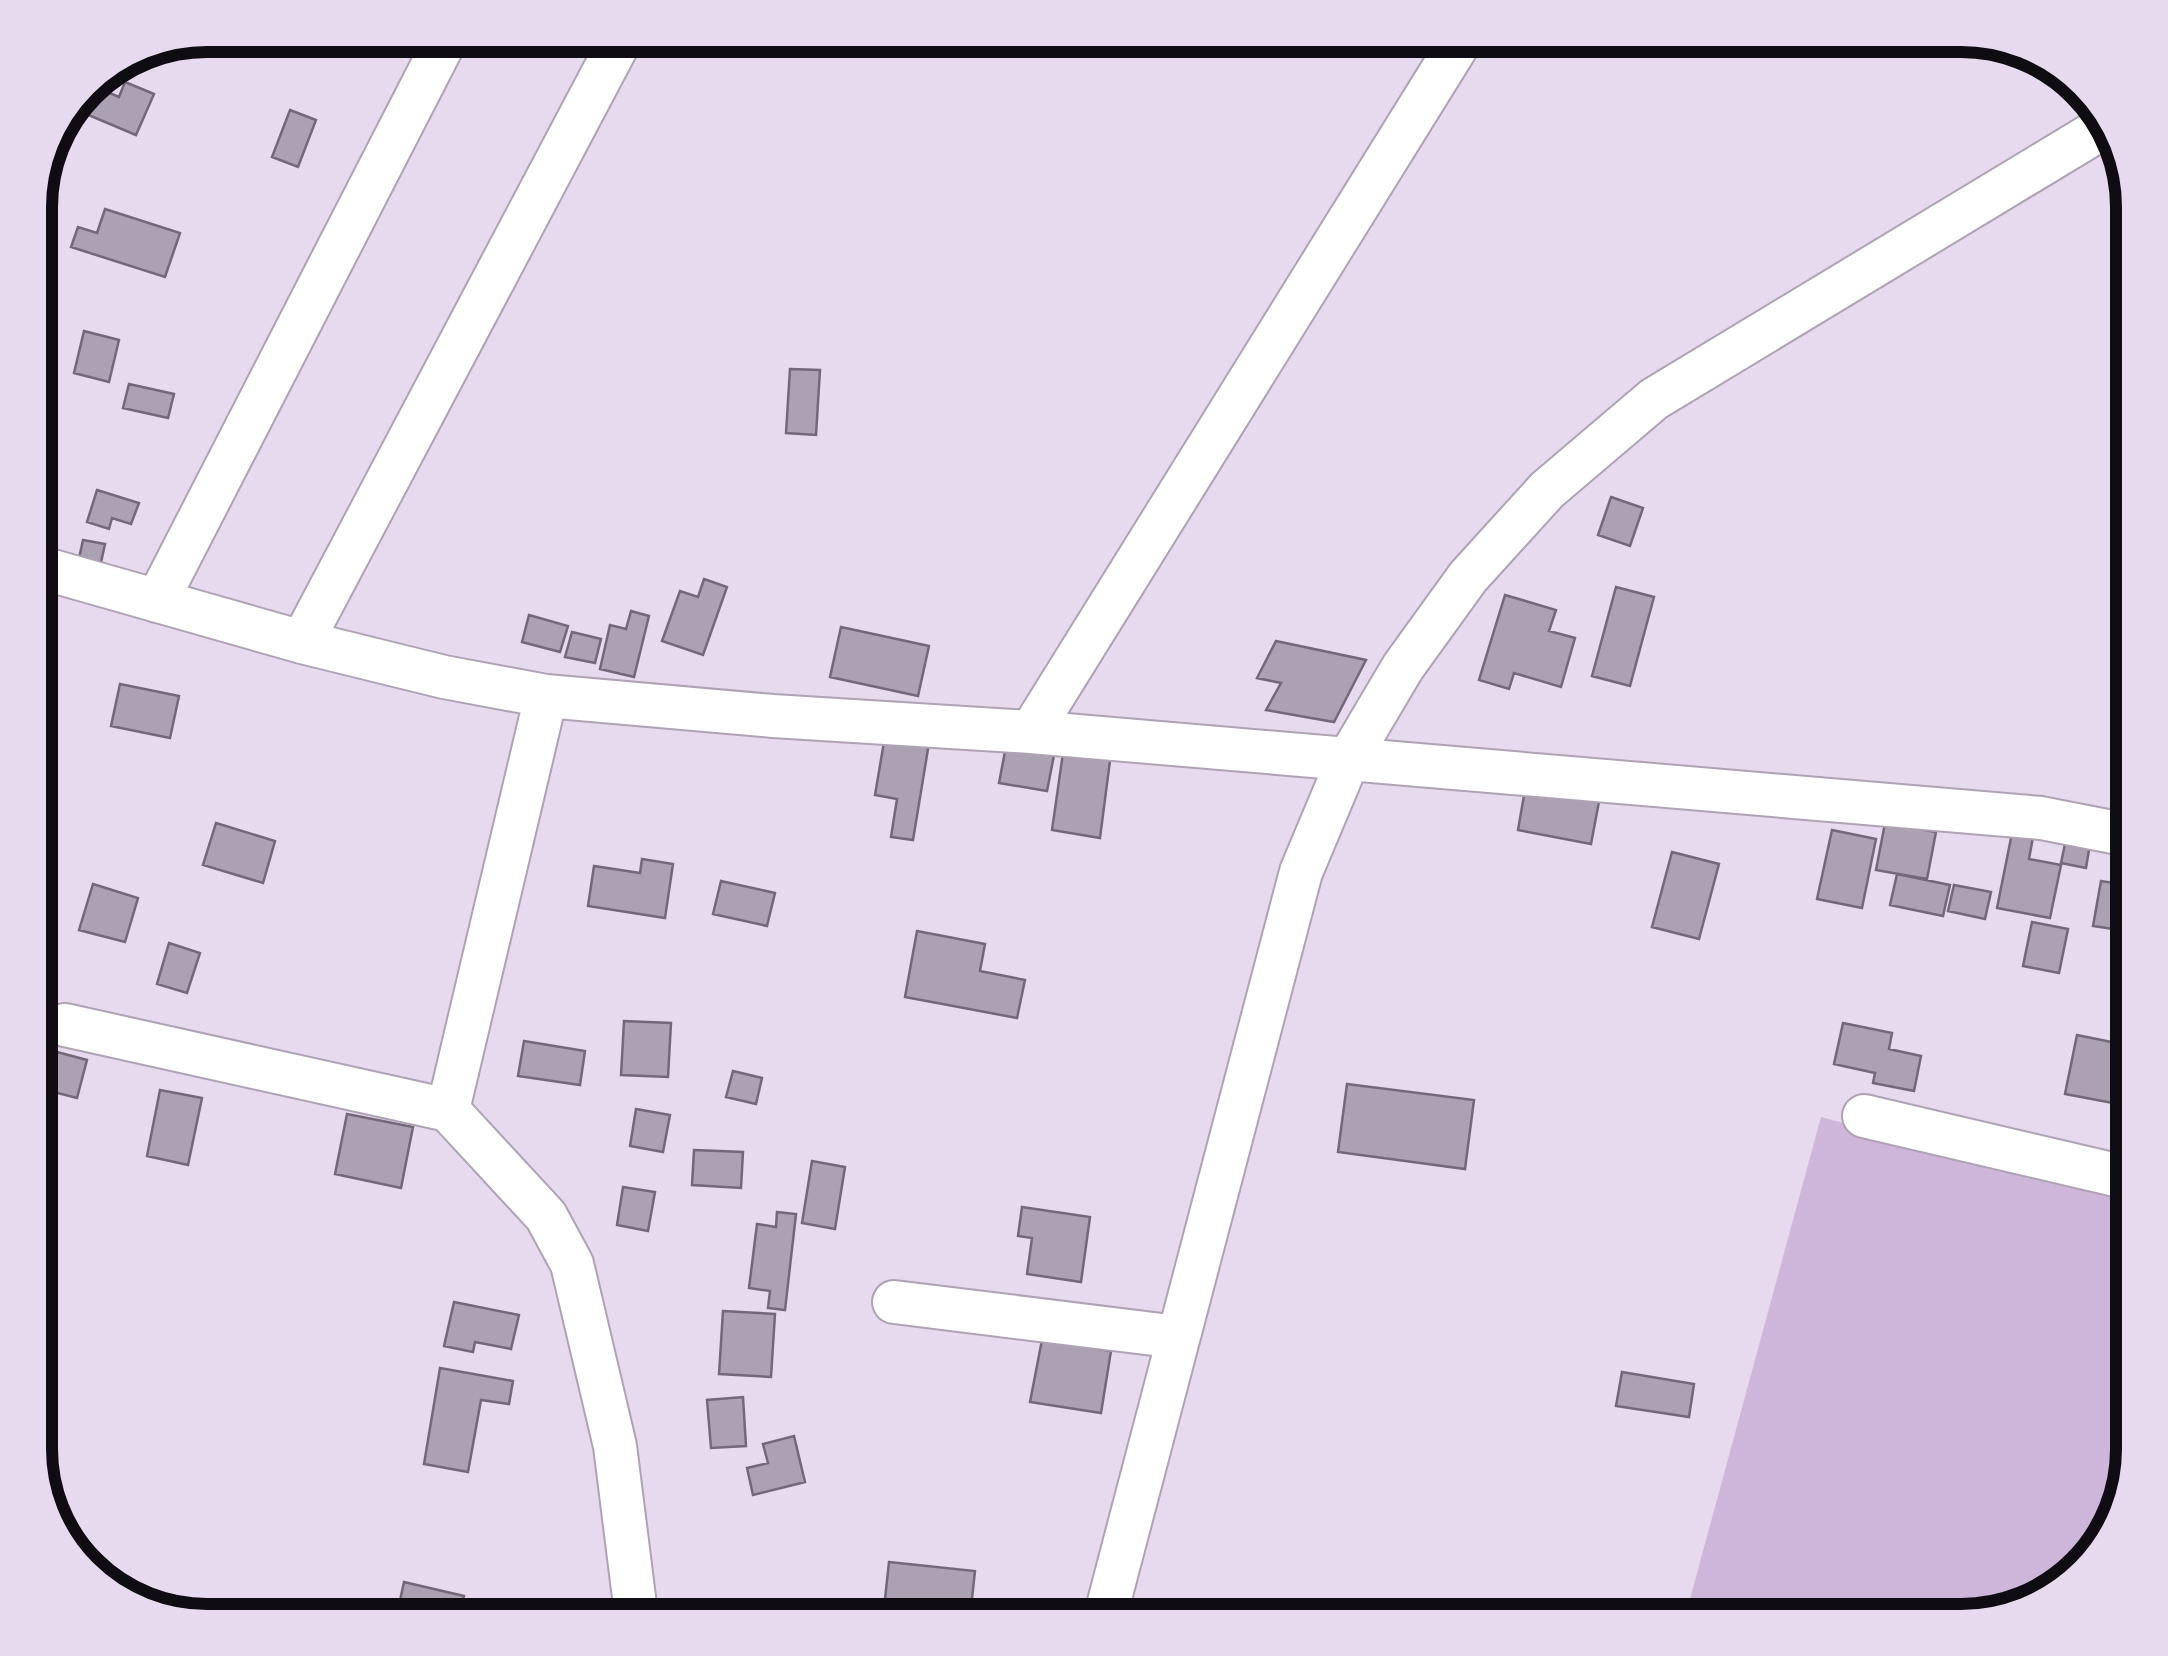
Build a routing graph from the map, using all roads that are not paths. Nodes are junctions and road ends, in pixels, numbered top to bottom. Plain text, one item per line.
1 (439, 52) edge
2 (614, 52) edge
3 (1453, 52) edge
4 (2096, 132) edge
5 (53, 571) edge
6 (157, 601) junction
7 (302, 642) junction
8 (546, 696) junction
9 (1031, 732) junction
10 (1348, 760) junction
11 (2116, 833) edge
12 (65, 1024) dead end
13 (448, 1110) junction
14 (1864, 1116) dead end
15 (2116, 1174) edge
16 (894, 1302) dead end
17 (1178, 1337) junction
18 (635, 1604) edge
19 (1108, 1604) edge

1 - 6 street
2 - 7 street
3 - 9 street
4 - 10 street
5 - 6 street
6 - 7 street
7 - 8 street
8 - 9 street
8 - 13 street
9 - 10 street
10 - 11 street
10 - 17 street
12 - 13 street
13 - 18 street
14 - 15 street
16 - 17 street
17 - 19 street

